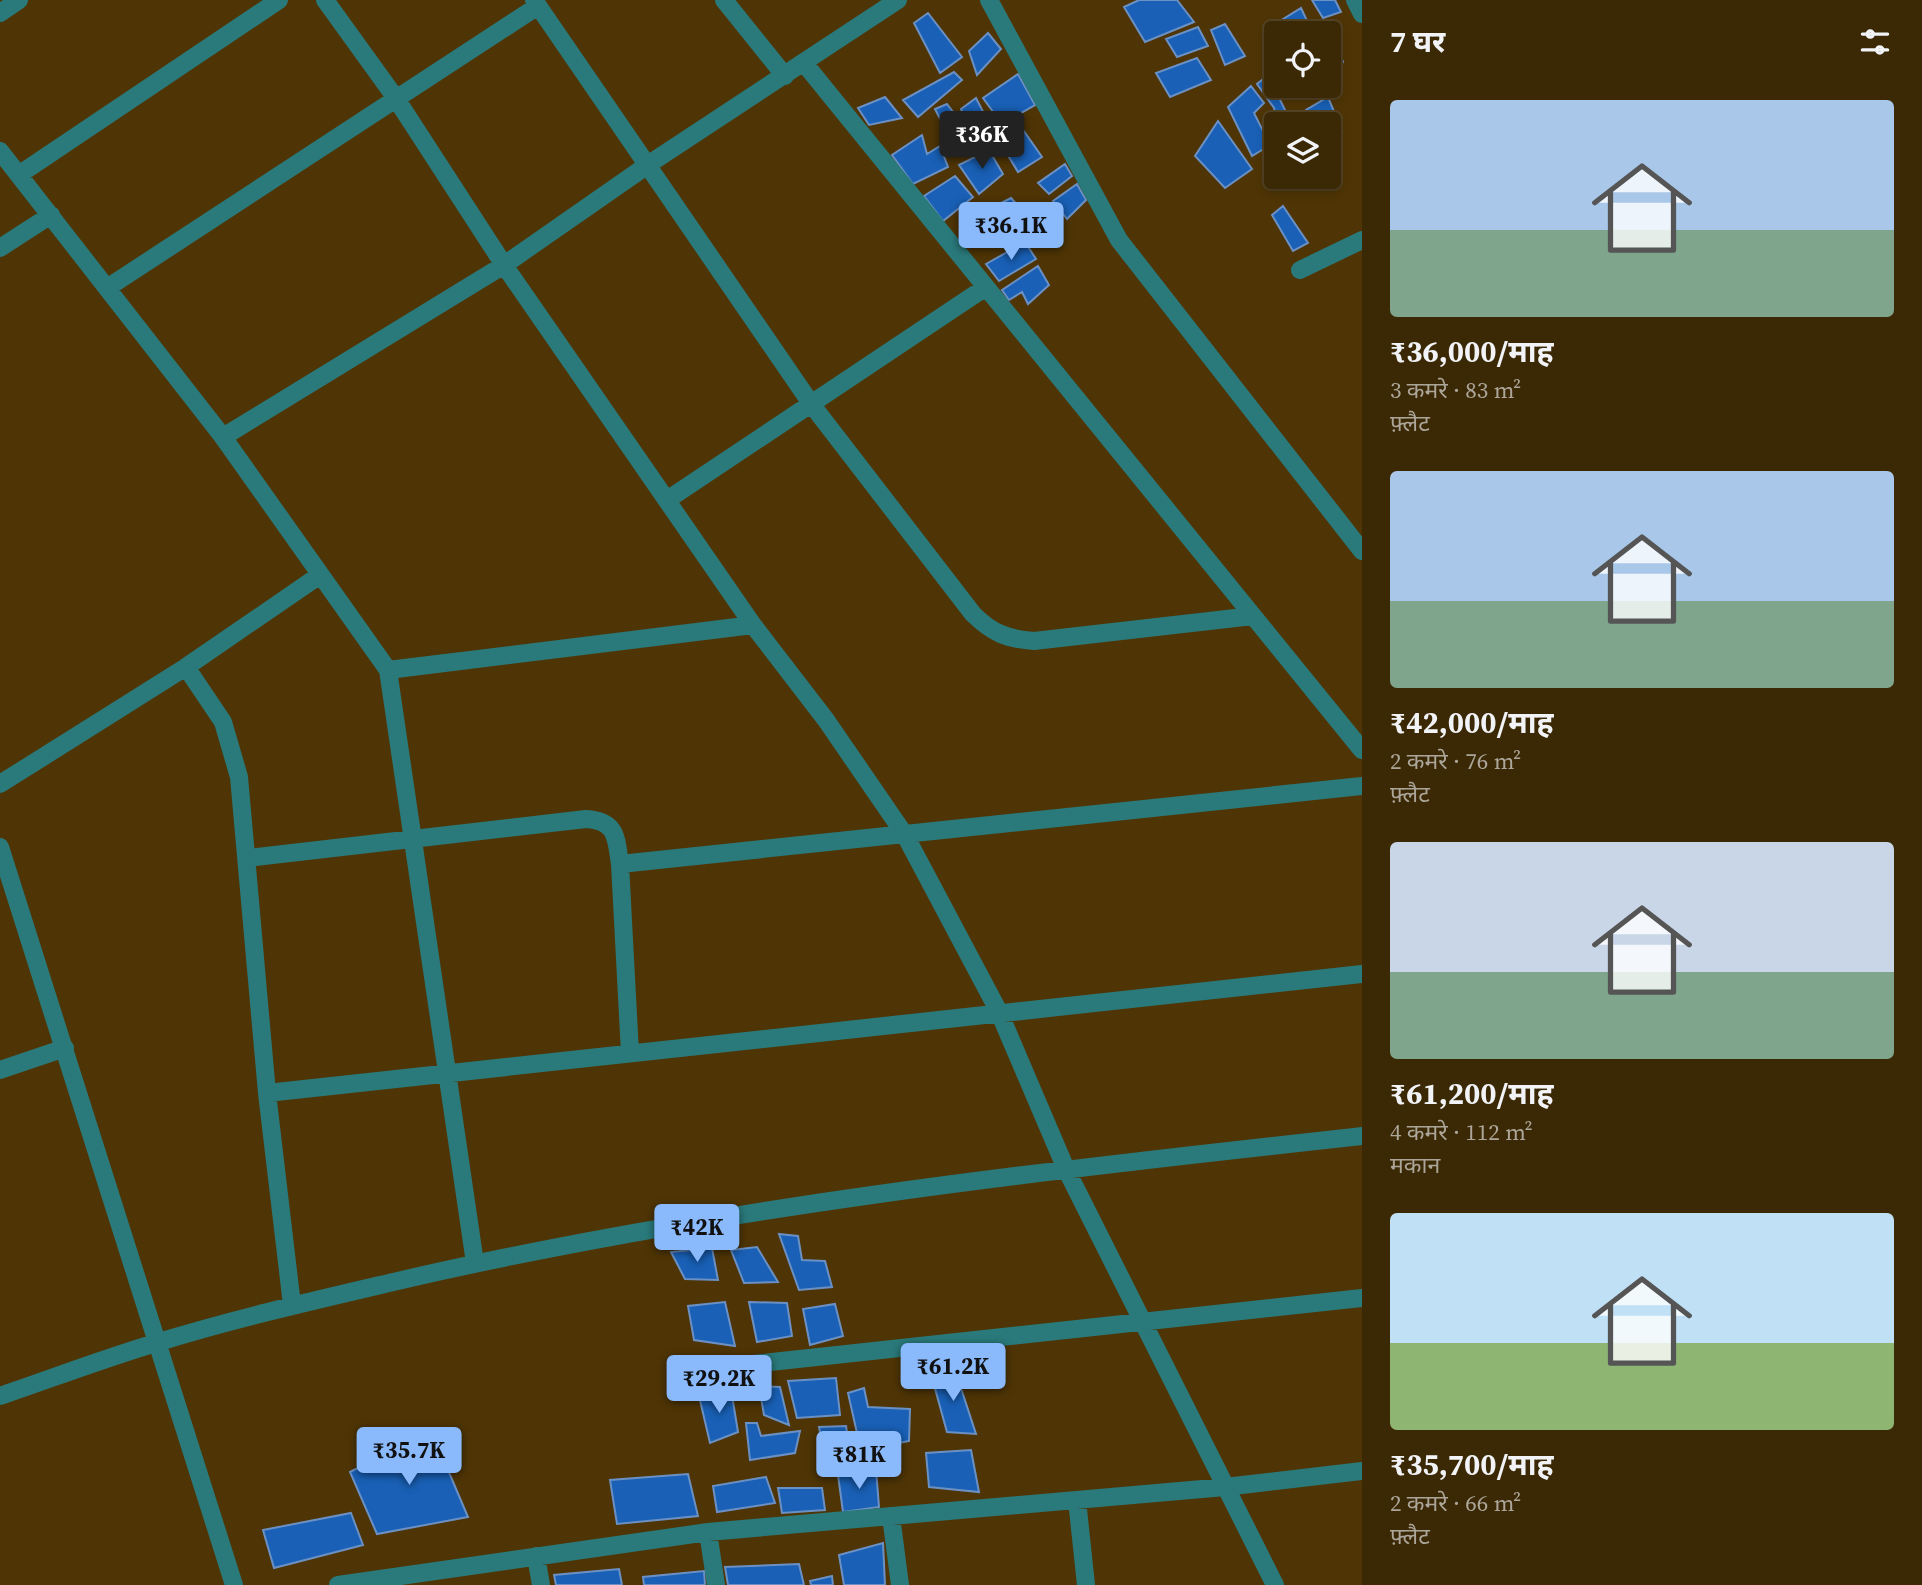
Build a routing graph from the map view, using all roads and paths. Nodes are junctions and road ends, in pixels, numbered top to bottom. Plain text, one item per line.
1 (19, 0) edge
2 (279, 0) edge
3 (325, 0) edge
4 (724, 0) edge
5 (898, 0) edge
6 (989, 0) edge
7 (1355, 0) edge
8 (536, 3) edge
9 (0, 12) edge
10 (1362, 14) edge
11 (804, 63) junction
12 (785, 76) junction
13 (395, 97) junction
14 (0, 151) edge
15 (649, 164) junction
16 (20, 174) junction
17 (51, 215) junction
18 (1362, 240) edge
19 (0, 248) edge
20 (504, 265) junction
21 (1300, 270) dead end
22 (986, 287) junction
23 (107, 288) junction
24 (812, 405) junction
25 (223, 437) junction
26 (667, 500) junction
27 (1362, 551) edge
28 (320, 575) junction
29 (1253, 616) junction
30 (753, 625) junction
31 (186, 667) junction
32 (387, 670) junction
33 (1362, 750) edge
34 (0, 784) edge
35 (1362, 786) edge
36 (905, 835) junction
37 (415, 841) junction
38 (0, 847) edge
39 (247, 859) junction
40 (620, 864) junction
41 (1362, 974) edge
42 (999, 1012) junction
43 (65, 1048) junction
44 (630, 1053) junction
45 (0, 1070) edge
46 (445, 1074) junction
47 (267, 1093) junction
48 (1362, 1136) edge
49 (1066, 1169) junction
50 (475, 1263) junction
51 (1362, 1298) edge
52 (292, 1305) junction
53 (1141, 1322) junction
54 (159, 1342) junction
55 (698, 1370) dead end
56 (0, 1396) edge
57 (1362, 1471) edge
58 (1225, 1487) junction
59 (1077, 1500) junction
60 (891, 1516) junction
61 (708, 1532) junction
62 (536, 1556) junction
63 (364, 1583) edge
64 (234, 1585) edge
65 (338, 1585) edge
66 (541, 1585) edge
67 (716, 1585) edge
68 (900, 1585) edge
69 (1086, 1585) edge
70 (1275, 1585) edge

1 - 9 street
2 - 16 street
3 - 13 street
4 - 12 street
5 - 11 street
6 - 27 street
7 - 10 street
8 - 13 street
8 - 15 street
11 - 12 street
11 - 22 street
12 - 15 street
13 - 20 street
13 - 23 street
14 - 16 street
15 - 20 street
15 - 24 street
16 - 17 street
17 - 19 street
17 - 23 street
18 - 21 street
20 - 25 street
20 - 26 street
22 - 24 street
22 - 29 street
23 - 25 street
24 - 26 street
24 - 29 street
25 - 28 street
26 - 30 street
28 - 31 street
28 - 32 street
29 - 33 street
30 - 32 street
30 - 36 street
31 - 34 street
31 - 39 street
32 - 37 street
35 - 36 street
36 - 40 street
36 - 42 street
37 - 39 street
37 - 40 street
37 - 46 street
38 - 43 street
39 - 47 street
40 - 44 street
41 - 42 street
42 - 44 street
42 - 49 street
43 - 45 street
43 - 54 street
44 - 46 street
46 - 47 street
46 - 50 street
47 - 52 street
48 - 49 street
49 - 50 street
49 - 53 street
50 - 52 street
51 - 53 street
52 - 54 street
53 - 55 street
53 - 58 street
54 - 56 street
54 - 64 street
57 - 58 street
58 - 59 street
58 - 70 street
59 - 60 street
59 - 69 street
60 - 61 street
60 - 68 street
61 - 62 street
61 - 67 street
62 - 63 street
62 - 66 street
63 - 65 street

